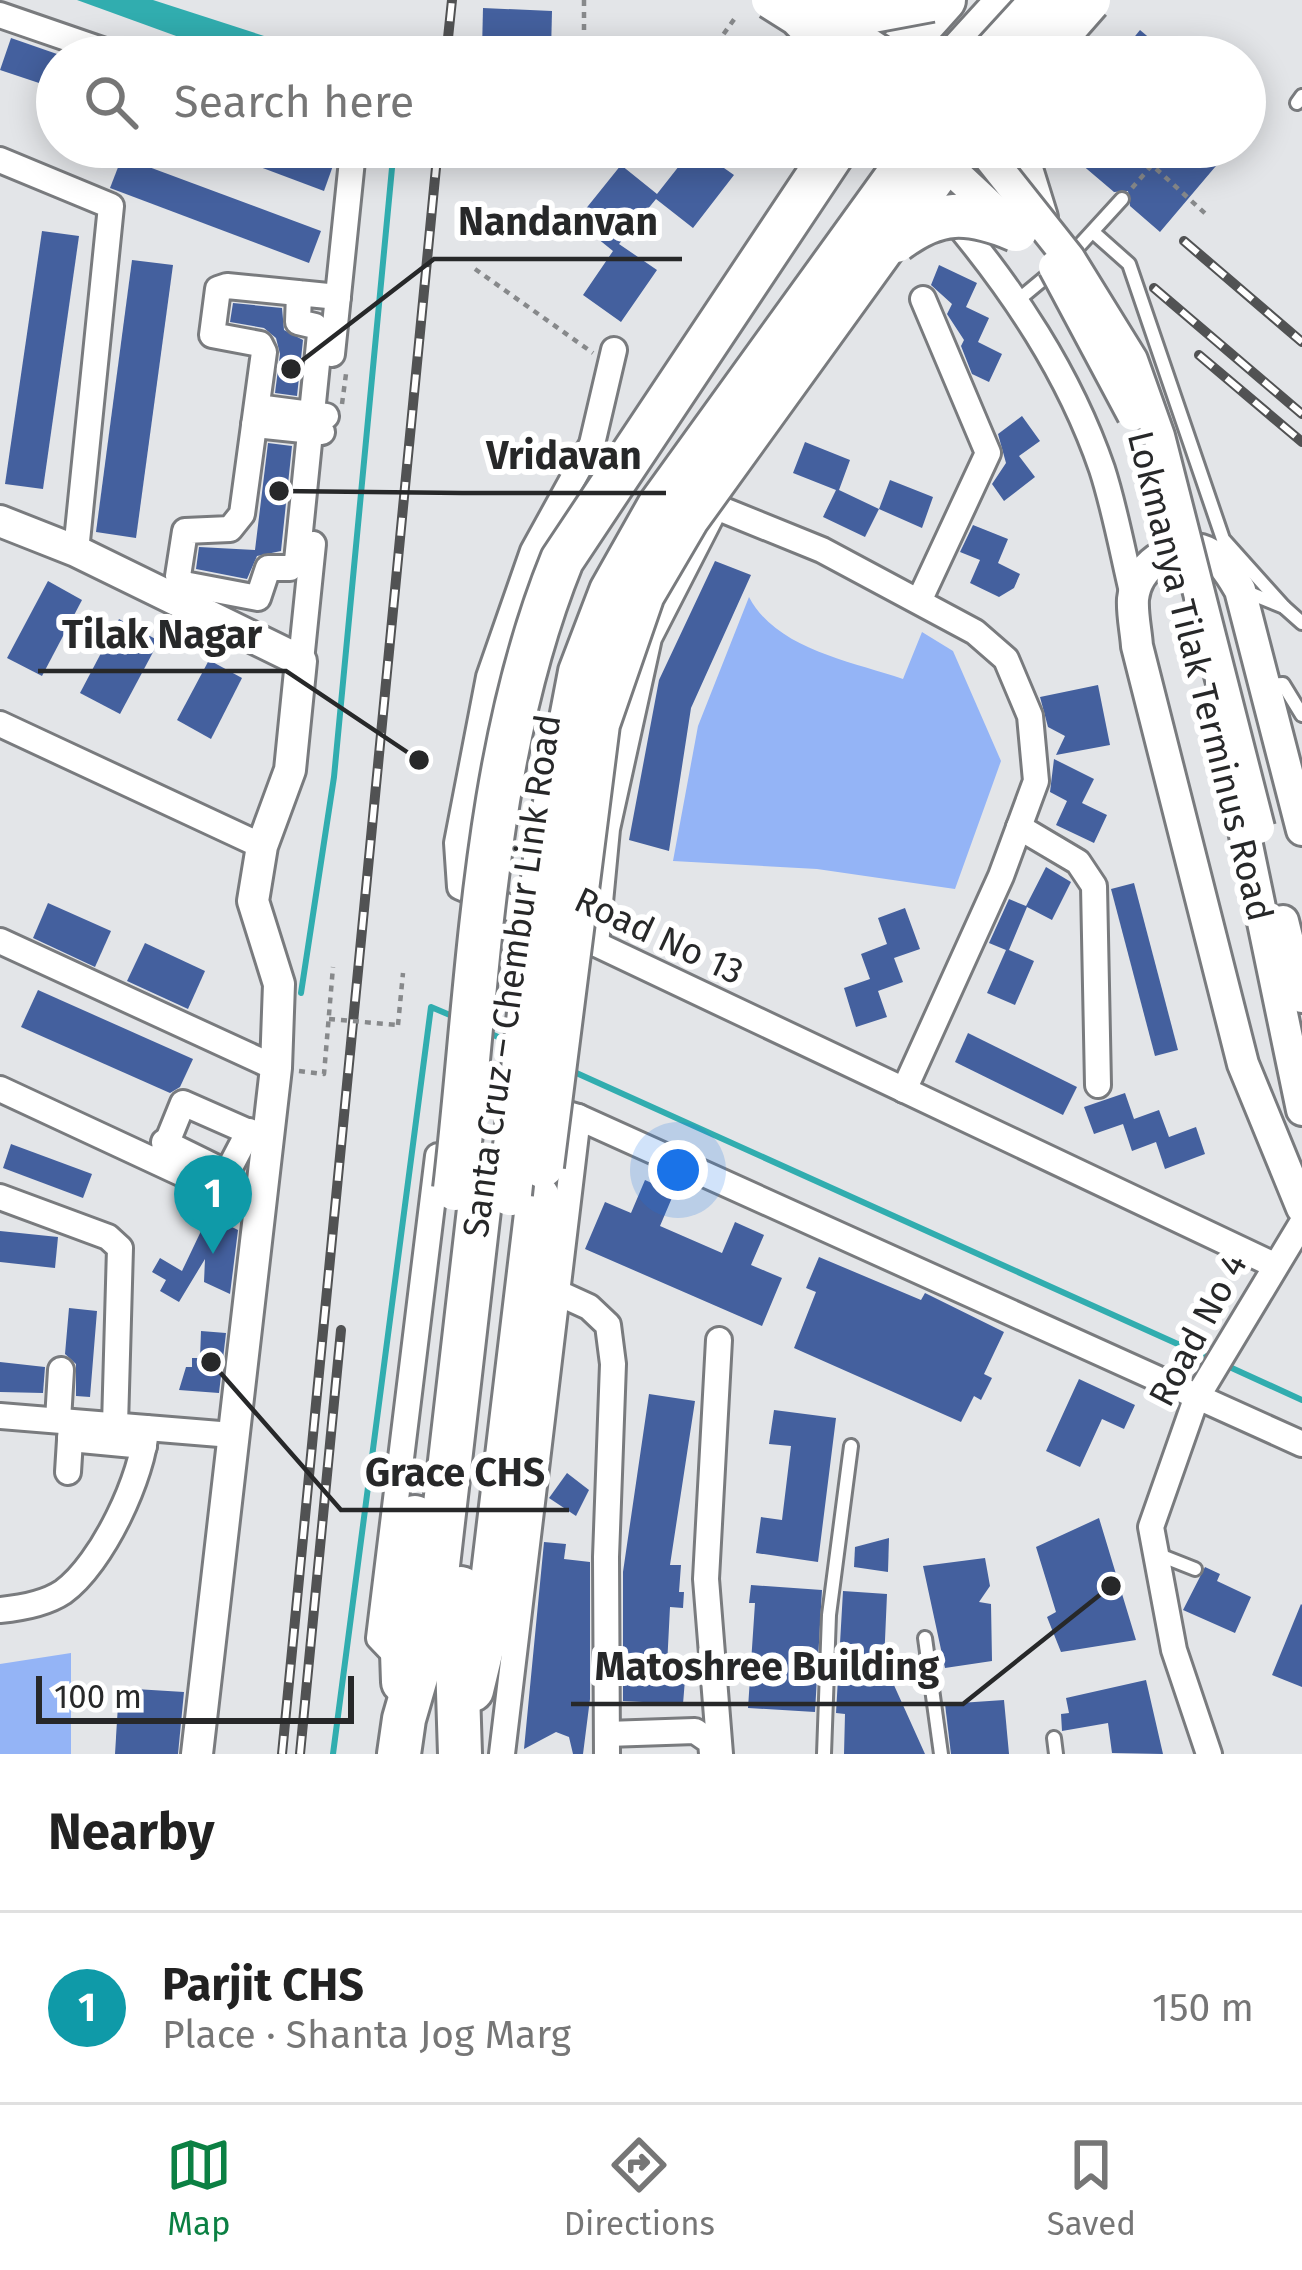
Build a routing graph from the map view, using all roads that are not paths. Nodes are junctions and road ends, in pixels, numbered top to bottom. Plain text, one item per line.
1 (930, 0) edge
2 (944, 0) edge
3 (1009, 0) edge
4 (1043, 0) edge
5 (1089, 0) edge
6 (788, 6) edge
7 (0, 16) edge
8 (60, 36) edge
9 (807, 36) edge
10 (816, 36) edge
11 (846, 36) edge
12 (902, 36) edge
13 (907, 36) edge
14 (976, 36) edge
15 (1010, 36) edge
16 (1057, 36) edge
17 (0, 160) edge
18 (351, 168) edge
19 (821, 168) edge
20 (868, 168) edge
21 (941, 168) edge
22 (942, 168) edge
23 (943, 168) edge
24 (952, 168) edge
25 (958, 168) edge
26 (1017, 168) edge
27 (1122, 199) road end
28 (1026, 224) junction
29 (1093, 232) junction
30 (864, 273) junction
31 (299, 293) junction
32 (338, 297) junction
33 (923, 299) dead end
34 (1017, 301) junction
35 (613, 358) road end
36 (331, 368) junction
37 (255, 416) junction
38 (323, 420) junction
39 (716, 506) junction
40 (0, 521) edge
41 (307, 537) junction
42 (76, 551) junction
43 (1240, 590) junction
44 (1133, 596) junction
45 (920, 599) junction
46 (222, 607) junction
47 (1284, 607) junction
48 (1302, 623) edge
49 (301, 661) junction
50 (1266, 685) junction
51 (1302, 715) edge
52 (0, 724) edge
53 (1019, 827) junction
54 (1302, 830) edge
55 (262, 845) junction
56 (0, 941) edge
57 (596, 944) junction
58 (1302, 997) edge
59 (276, 1068) junction
60 (1099, 1085) dead end
61 (0, 1089) edge
62 (904, 1090) junction
63 (1302, 1110) edge
64 (578, 1117) junction
65 (258, 1135) junction
66 (162, 1152) junction
67 (496, 1193) junction
68 (0, 1197) edge
69 (1302, 1208) edge
70 (258, 1209) junction
71 (1302, 1223) edge
72 (1272, 1264) junction
73 (554, 1291) junction
74 (719, 1340) dead end
75 (62, 1370) dead end
76 (1199, 1393) junction
77 (0, 1416) edge
78 (115, 1425) junction
79 (66, 1427) junction
80 (232, 1435) junction
81 (145, 1437) junction
82 (1302, 1444) edge
83 (851, 1446) dead end
84 (68, 1472) dead end
85 (1156, 1553) junction
86 (1195, 1569) dead end
87 (0, 1610) edge
88 (926, 1638) dead end
89 (402, 1663) junction
90 (401, 1736) edge
91 (1054, 1738) dead end
92 (462, 1740) edge
93 (607, 1744) edge
94 (196, 1754) edge
95 (502, 1754) edge
96 (716, 1754) edge
97 (824, 1754) edge
98 (941, 1754) edge
99 (1055, 1754) edge
100 (1209, 1754) edge

1 - 6 highway, bridge
1 - 12 street
2 - 13 highway
3 - 14 highway
4 - 15 highway, bridge
5 - 16 highway, bridge
6 - 9 highway, bridge
6 - 10 main road, bridge
6 - 11 main road, bridge
7 - 8 street
17 - 42 street
18 - 32 street
19 - 67 highway, bridge
20 - 67 highway, Santa Cruz – Chembur Link Road
21 - 67 highway, Santa Cruz – Chembur Link Road, bridge
22 - 30 highway, bridge
23 - 39 street
24 - 34 street
25 - 28 street, Lokmanya Tilak Terminus Road, bridge
26 - 28 highway
27 - 29 lane
28 - 30 highway, bridge
28 - 58 street, Lokmanya Tilak Terminus Road, bridge
28 - 63 street, Lokmanya Tilak Terminus Road, bridge
29 - 34 lane
29 - 47 lane
30 - 67 highway, bridge
31 - 32 street
31 - 36 street
31 - 37 street
32 - 36 street
33 - 45 street
34 - 44 street
35 - 57 street, Road No 13
36 - 38 street
37 - 38 street
37 - 46 street
38 - 41 street
39 - 45 street
39 - 57 street
40 - 42 street
41 - 46 street
41 - 49 street
42 - 46 street
43 - 44 street
43 - 47 lane
43 - 50 street
44 - 69 street
45 - 53 street
46 - 49 street
47 - 48 lane
49 - 55 street
50 - 51 lane
50 - 54 street
52 - 55 street
53 - 60 street
53 - 62 street
55 - 59 street
56 - 59 street
57 - 62 street, Road No 13
59 - 65 street
61 - 66 street
62 - 72 street, Road No 13
64 - 73 street
64 - 76 street
64 - 89 street
65 - 66 street
65 - 66 street
65 - 70 street
66 - 70 street
67 - 89 highway
67 - 90 highway, Santa Cruz – Chembur Link Road
67 - 92 highway, Santa Cruz – Chembur Link Road
68 - 78 street
70 - 80 street
71 - 72 street, Road No 4
72 - 76 street, Road No 4
73 - 93 street
73 - 95 street
74 - 96 street
75 - 79 street
76 - 82 street
76 - 85 street, Road No 4
77 - 79 street
78 - 79 street
78 - 81 street
79 - 81 street
79 - 84 street
80 - 81 street
80 - 94 street
81 - 87 street
83 - 97 lane
85 - 86 lane
85 - 100 street, Road No 4
88 - 98 lane
89 - 90 highway
91 - 99 lane
93 - 96 street

